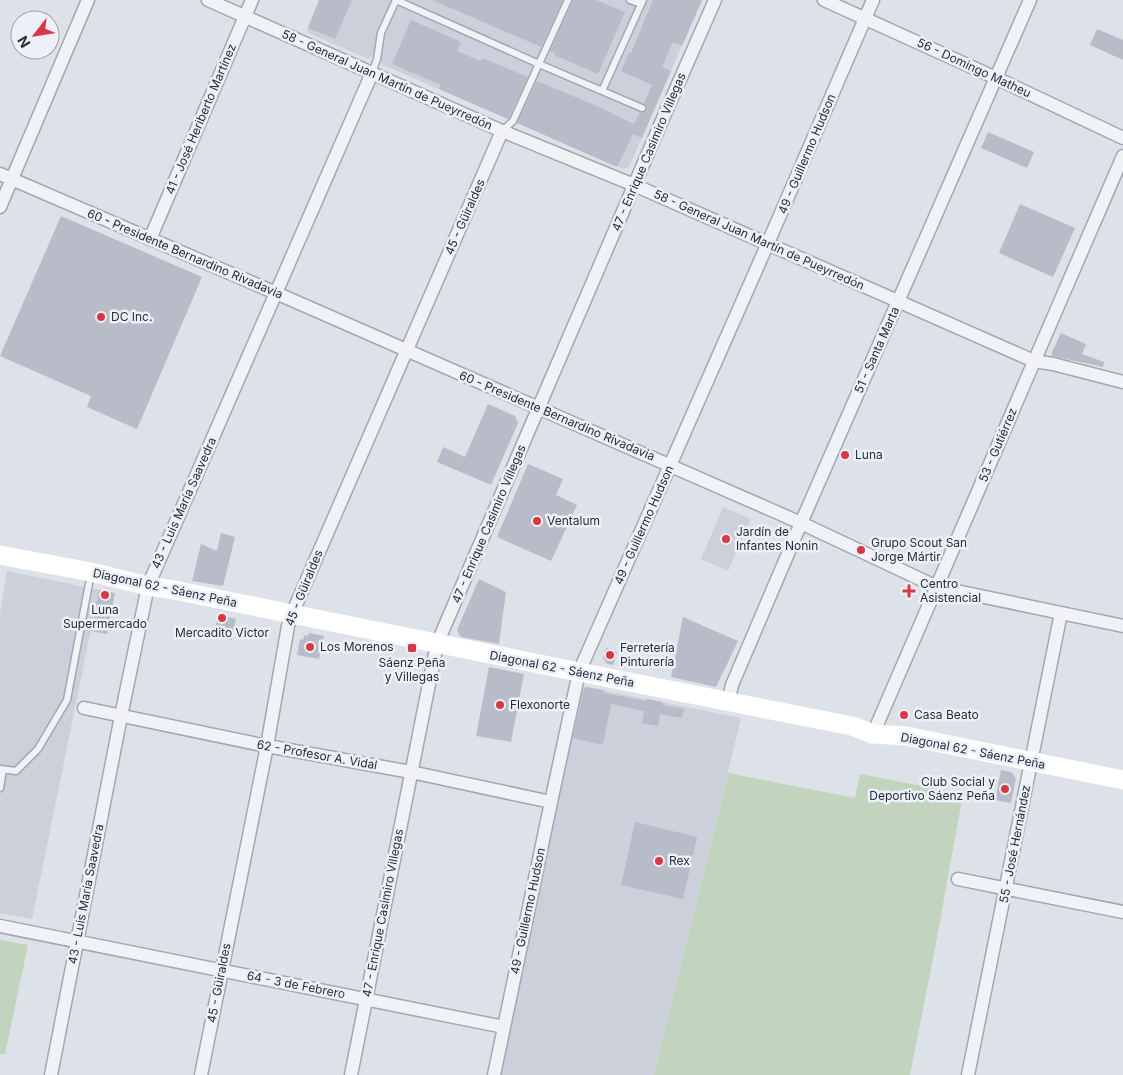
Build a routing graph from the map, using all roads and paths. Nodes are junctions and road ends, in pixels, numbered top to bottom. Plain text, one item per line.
1 (88, 0) edge
2 (208, 0) edge
3 (252, 0) edge
4 (396, 0) edge
5 (568, 0) edge
6 (630, 0) edge
7 (716, 0) edge
8 (824, 0) edge
9 (873, 0) edge
10 (1030, 0) edge
11 (642, 2) edge
12 (245, 16) junction
13 (865, 18) junction
14 (539, 64) junction
15 (372, 73) junction
16 (996, 78) junction
17 (602, 91) junction
18 (642, 108) dead end
19 (502, 131) junction
20 (1123, 138) edge
21 (1123, 156) edge
22 (6, 177) edge
23 (634, 185) junction
24 (0, 207) edge
25 (150, 239) junction
26 (768, 243) junction
27 (276, 293) junction
28 (899, 301) junction
29 (406, 351) junction
30 (1034, 361) junction
31 (1123, 382) edge
32 (539, 409) junction
33 (670, 465) junction
34 (801, 523) junction
35 (0, 555) edge
36 (91, 572) junction
37 (148, 586) junction
38 (936, 587) junction
39 (1061, 613) junction
40 (292, 614) junction
41 (1123, 626) edge
42 (437, 644) junction
43 (578, 672) junction
44 (728, 702) junction
45 (84, 708) dead end
46 (121, 716) junction
47 (873, 734) junction
48 (268, 746) junction
49 (1030, 762) junction
50 (2, 769) edge
51 (411, 772) junction
52 (1123, 780) edge
53 (0, 788) edge
54 (550, 802) junction
55 (958, 879) dead end
56 (1006, 888) junction
57 (1123, 912) edge
58 (0, 926) edge
59 (77, 941) junction
60 (222, 970) junction
61 (366, 999) junction
62 (504, 1027) junction
63 (51, 1075) edge
64 (201, 1075) edge
65 (351, 1075) edge
66 (494, 1075) edge
67 (968, 1075) edge

1 - 22 street
2 - 12 street, 58 - General Juan Martín de Pueyrredón
3 - 12 street, 41 - José Heriberto Martínez
4 - 14 lane
4 - 15 lane
5 - 14 lane
6 - 11 lane
7 - 23 street, 47 - Enrique Casimiro Villegas
8 - 13 street, 56 - Domingo Matheu
9 - 13 street, 49 - Guillermo Hudson
10 - 16 street, 51 - Santa Marta
11 - 17 lane
12 - 15 street, 58 - General Juan Martín de Pueyrredón
12 - 25 street, 41 - José Heriberto Martínez
13 - 16 street, 56 - Domingo Matheu
13 - 26 street, 49 - Guillermo Hudson
14 - 17 lane
14 - 19 lane
15 - 19 street, 58 - General Juan Martín de Pueyrredón
15 - 27 street, 43 - Luis María Saavedra
16 - 20 street, 56 - Domingo Matheu
16 - 28 street, 51 - Santa Marta
17 - 18 lane
19 - 23 street, 58 - General Juan Martín de Pueyrredón
19 - 29 street, 45 - Güiraldes
21 - 30 street, 53 - Gutiérrez
22 - 24 street
22 - 25 street, 60 - Presidente Bernardino Rivadavia
23 - 26 street, 58 - General Juan Martín de Pueyrredón
23 - 32 street, 47 - Enrique Casimiro Villegas
25 - 27 street, 60 - Presidente Bernardino Rivadavia
26 - 28 street, 58 - General Juan Martín de Pueyrredón
26 - 33 street, 49 - Guillermo Hudson
27 - 29 street, 60 - Presidente Bernardino Rivadavia
27 - 37 street, 43 - Luis María Saavedra
28 - 30 street, 58 - General Juan Martín de Pueyrredón
28 - 34 street, 51 - Santa Marta
29 - 32 street, 60 - Presidente Bernardino Rivadavia
29 - 40 street, 45 - Güiraldes
30 - 31 street, 58 - General Juan Martín de Pueyrredón
30 - 38 street, 53 - Gutiérrez
32 - 33 street, 60 - Presidente Bernardino Rivadavia
32 - 42 street, 47 - Enrique Casimiro Villegas
33 - 34 street, 60 - Presidente Bernardino Rivadavia
33 - 43 street, 49 - Guillermo Hudson
34 - 38 street, 60 - Presidente Bernardino Rivadavia
34 - 44 street, 51 - Santa Marta
35 - 36 street, Diagonal 62 - Sáenz Peña
36 - 37 street, Diagonal 62 - Sáenz Peña
36 - 50 lane
37 - 40 street, Diagonal 62 - Sáenz Peña
37 - 46 street, 43 - Luis María Saavedra
38 - 39 street, 60 - Presidente Bernardino Rivadavia
38 - 47 street, 53 - Gutiérrez
39 - 41 street, 60 - Presidente Bernardino Rivadavia
39 - 49 street, 55 - José Hernández
40 - 42 street, Diagonal 62 - Sáenz Peña
40 - 48 street, 45 - Güiraldes
42 - 43 street, Diagonal 62 - Sáenz Peña
42 - 51 street, 47 - Enrique Casimiro Villegas
43 - 44 street, Diagonal 62 - Sáenz Peña
43 - 54 street, 49 - Guillermo Hudson
44 - 47 street, Diagonal 62 - Sáenz Peña
45 - 46 street, 62 - Profesor A. Vidal
46 - 48 street, 62 - Profesor A. Vidal
46 - 59 street, 43 - Luis María Saavedra
47 - 49 street, Diagonal 62 - Sáenz Peña
48 - 51 street, 62 - Profesor A. Vidal
48 - 60 street, 45 - Güiraldes
49 - 52 street, Diagonal 62 - Sáenz Peña
49 - 56 street, 55 - José Hernández
50 - 53 lane
51 - 54 street, 62 - Profesor A. Vidal
51 - 61 street, 47 - Enrique Casimiro Villegas
54 - 62 street, 49 - Guillermo Hudson
55 - 56 street
56 - 57 street
56 - 67 street, 55 - José Hernández
58 - 59 street, 64 - 3 de Febrero
59 - 60 street, 64 - 3 de Febrero
59 - 63 street, 43 - Luis María Saavedra
60 - 61 street, 64 - 3 de Febrero
60 - 64 street, 45 - Güiraldes
61 - 62 street, 64 - 3 de Febrero
61 - 65 street, 47 - Enrique Casimiro Villegas
62 - 66 street, 49 - Guillermo Hudson

